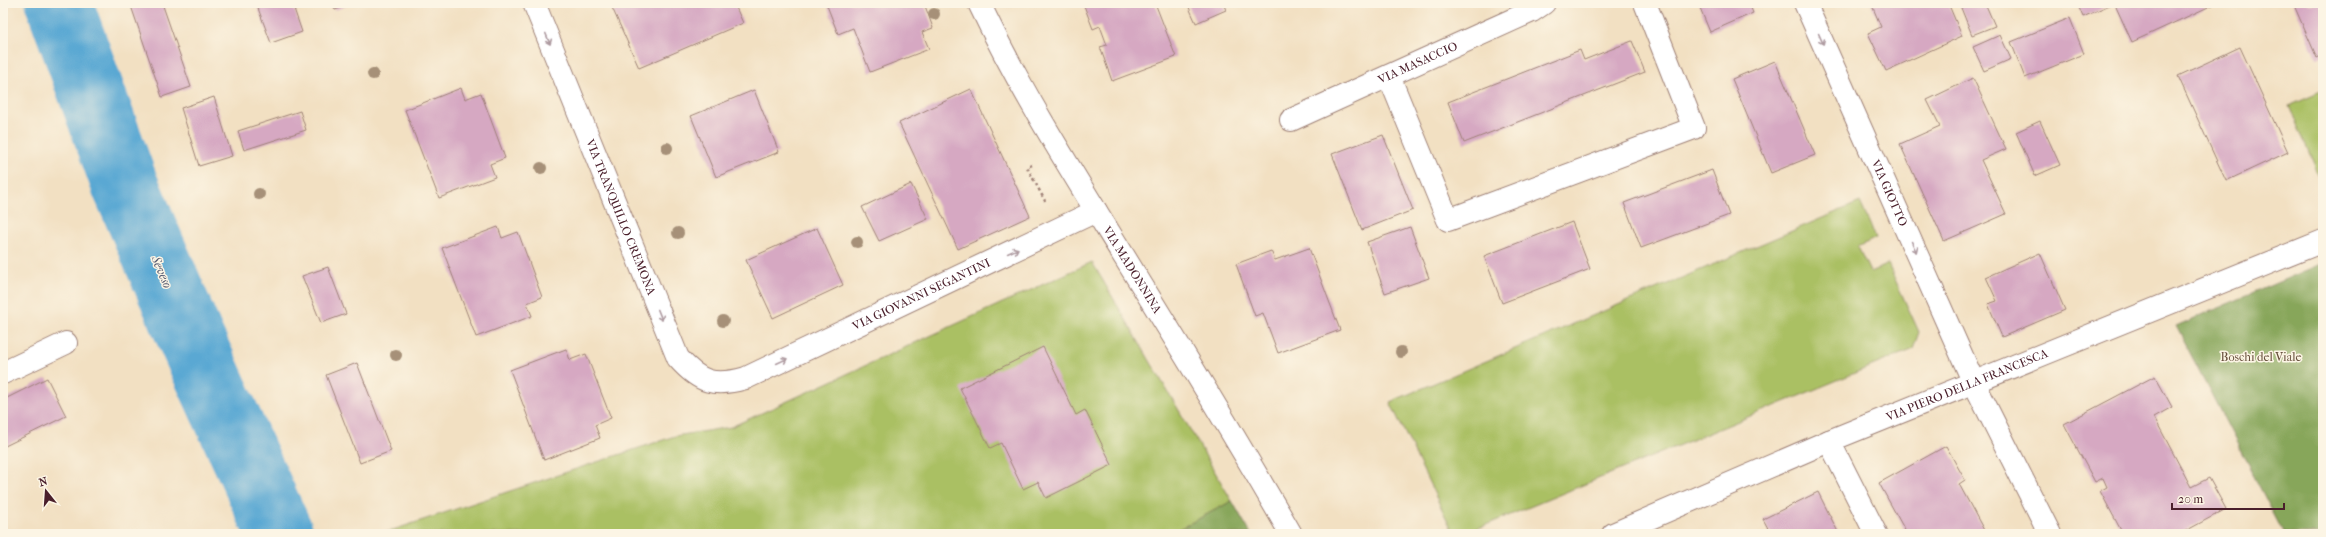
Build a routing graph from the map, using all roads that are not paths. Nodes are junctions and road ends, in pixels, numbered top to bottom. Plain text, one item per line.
1 (534, 3) edge
2 (979, 3) edge
3 (1544, 3) edge
4 (1645, 3) edge
5 (1805, 3) edge
6 (1389, 76) junction
7 (1291, 120) dead end
8 (1096, 211) junction
9 (2323, 240) edge
10 (66, 343) dead end
11 (3, 373) edge
12 (746, 378) joint
13 (1974, 383) junction
14 (1829, 441) junction
15 (1291, 534) edge
16 (1613, 534) edge
17 (1876, 534) edge
18 (2050, 534) edge

1 -> 12 street, VIA TRANQUILLO CREMONA
2 - 8 street, VIA MADONNINA
3 - 6 street, VIA MASACCIO
4 - 6 street
5 -> 13 street, VIA GIOTTO
6 - 7 street, VIA MASACCIO
12 -> 8 street, VIA GIOVANNI SEGANTINI
8 - 15 street, VIA MADONNINA
9 - 13 street, VIA PIERO DELLA FRANCESCA
10 - 11 street
13 - 14 street, VIA PIERO DELLA FRANCESCA
13 - 18 street, VIA GIOTTO
14 - 16 street, VIA PIERO DELLA FRANCESCA
14 - 17 street

